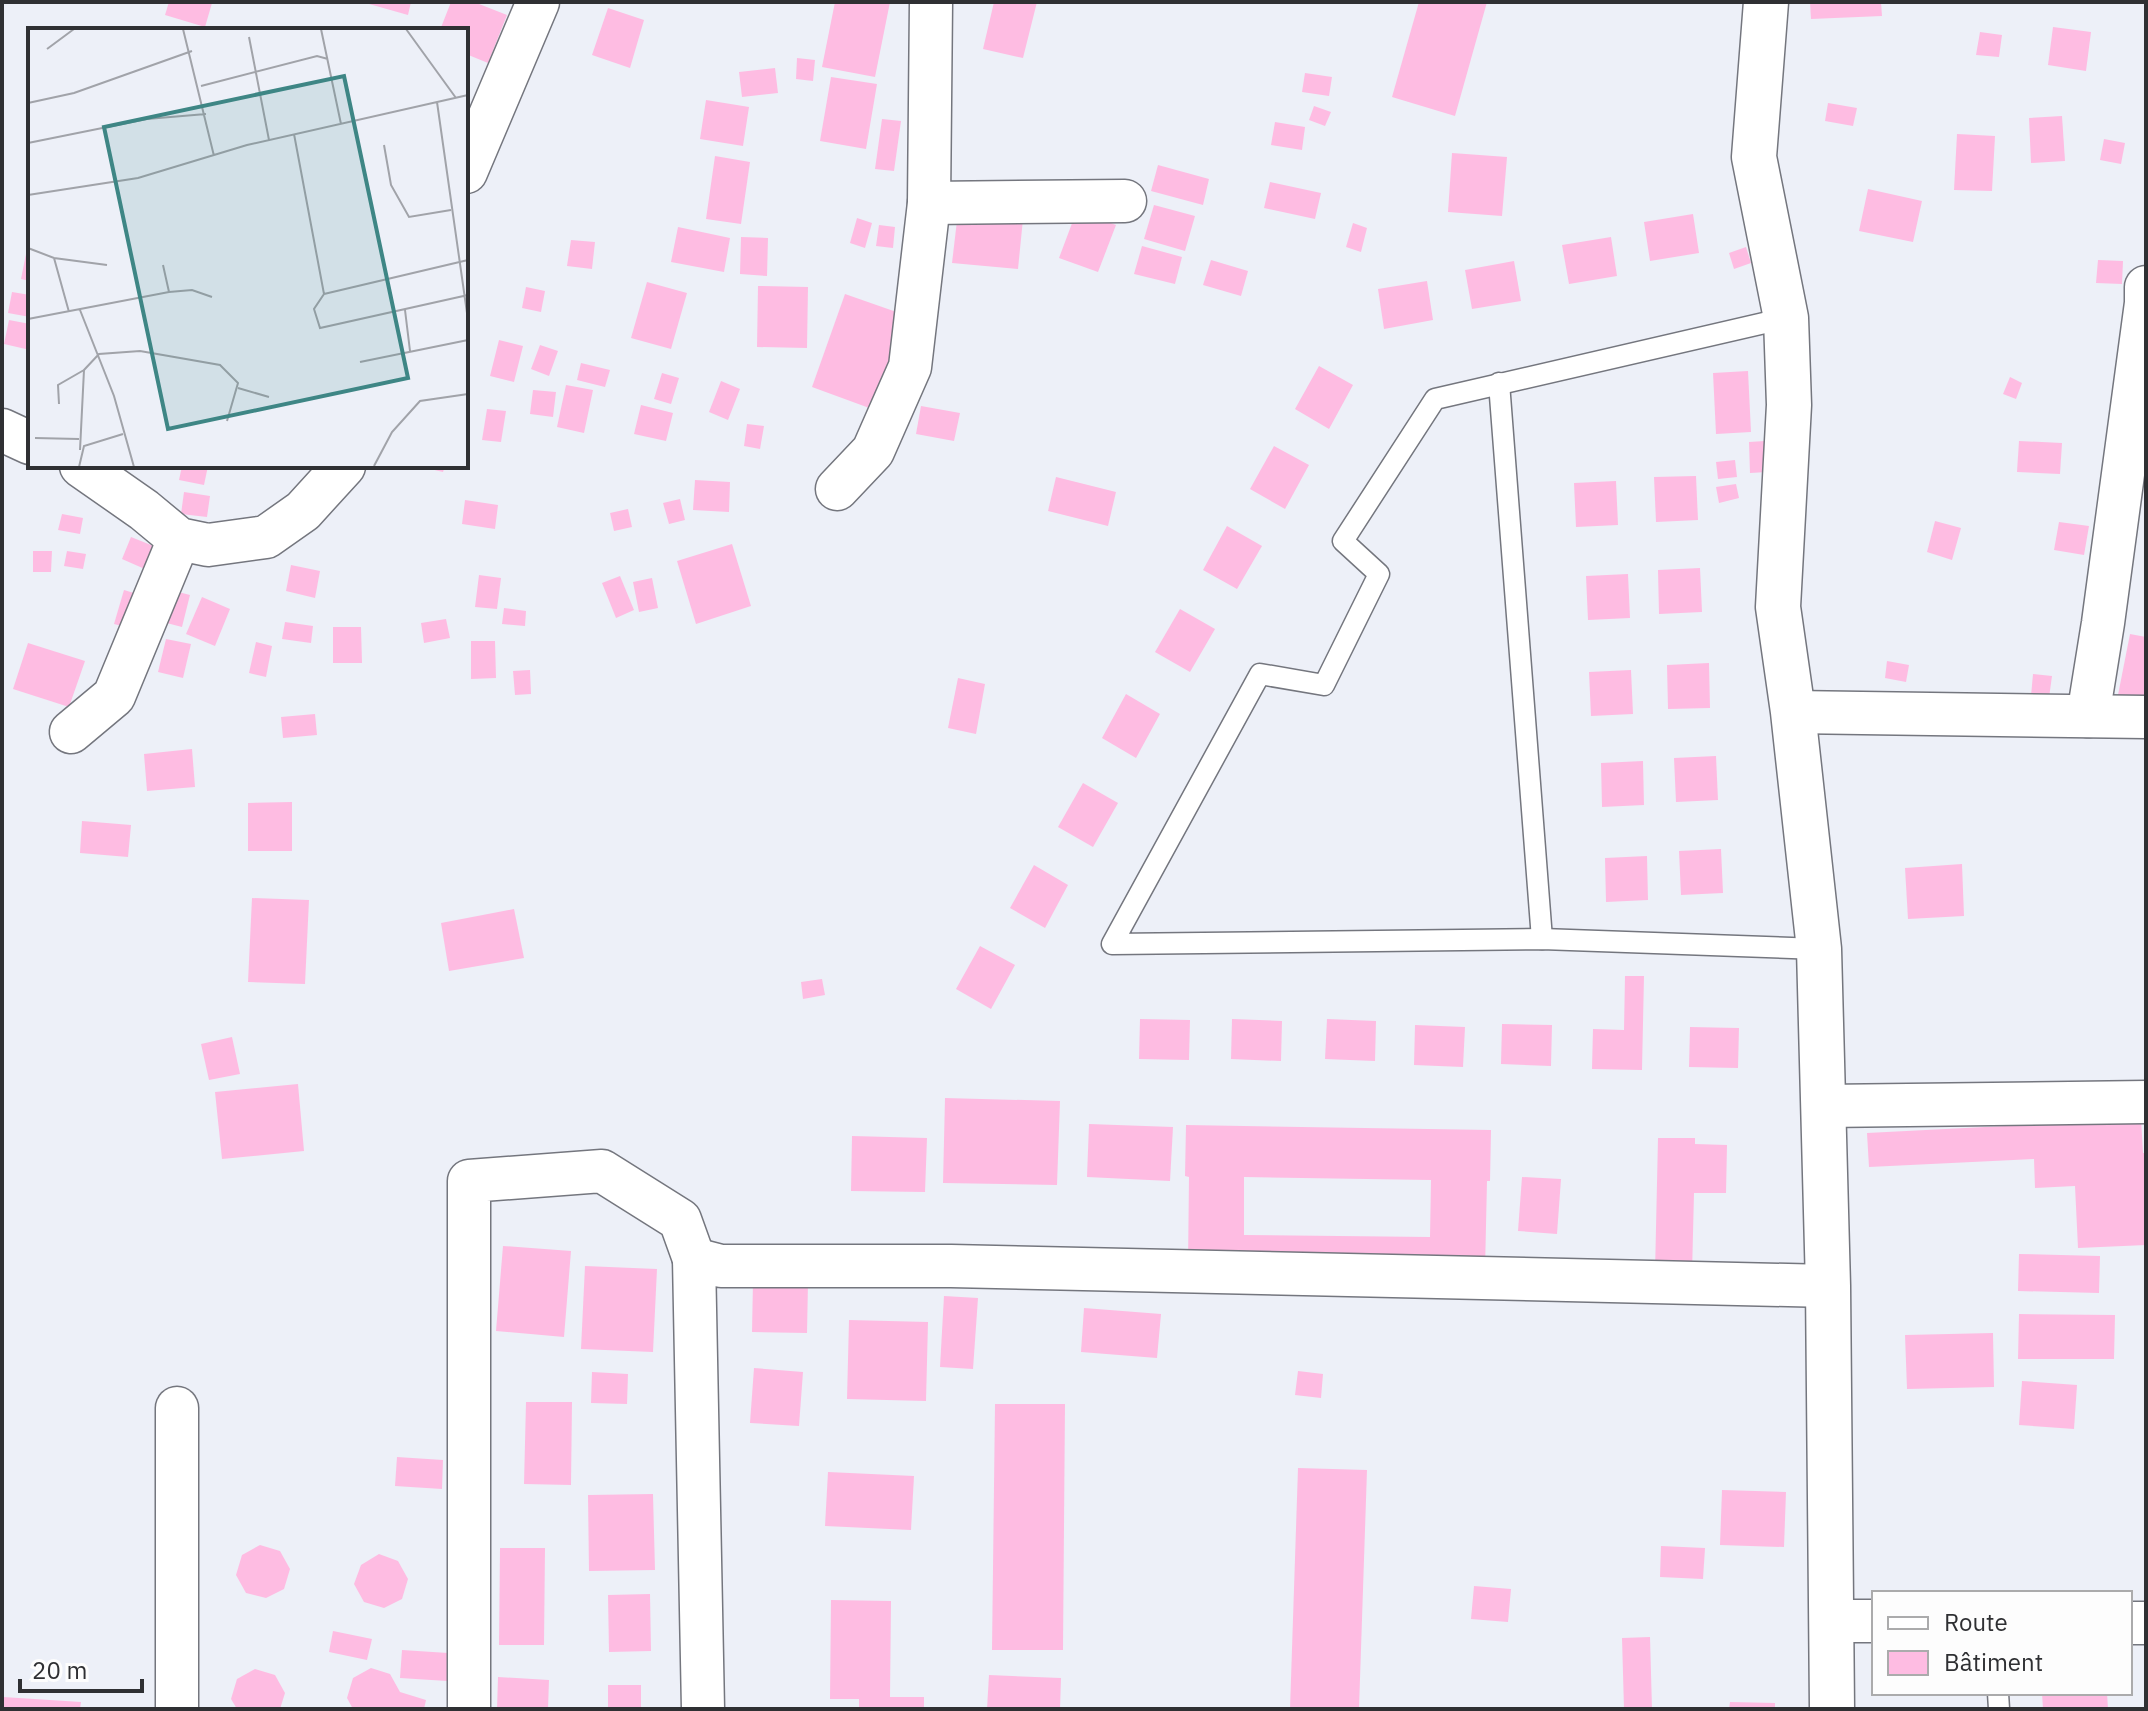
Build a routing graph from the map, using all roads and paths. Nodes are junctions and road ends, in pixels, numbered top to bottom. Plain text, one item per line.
1 (538, 2) edge
2 (931, 2) edge
3 (1766, 2) edge
4 (468, 167) edge
5 (1125, 201) dead end
6 (929, 203) junction
7 (2146, 287) edge
8 (1786, 318) junction
9 (1499, 383) junction
10 (2, 430) edge
11 (28, 442) edge
12 (84, 468) edge
13 (342, 468) edge
14 (837, 489) dead end
15 (179, 539) junction
16 (1793, 712) junction
17 (2088, 716) junction
18 (2146, 717) edge
19 (71, 732) dead end
20 (1542, 939) junction
21 (1819, 949) junction
22 (2146, 1102) edge
23 (1824, 1106) junction
24 (694, 1259) junction
25 (1828, 1286) junction
26 (177, 1408) dead end
27 (1831, 1621) junction
28 (1872, 1621) edge
29 (177, 1709) edge
30 (469, 1709) edge
31 (703, 1709) edge
32 (1832, 1709) edge

1 - 4 street
2 - 6 street
3 - 8 street
5 - 6 street
6 - 14 street
7 - 17 street
8 - 9 lane
8 - 16 street
9 - 20 lane
9 - 20 lane
10 - 11 street
12 - 15 street
13 - 15 street
15 - 19 street
16 - 17 street
16 - 21 street
17 - 18 street
20 - 21 lane
21 - 23 street
22 - 23 street
23 - 25 street
24 - 25 street
24 - 30 street
24 - 31 street
25 - 27 street
26 - 29 street
27 - 28 street
27 - 32 street

